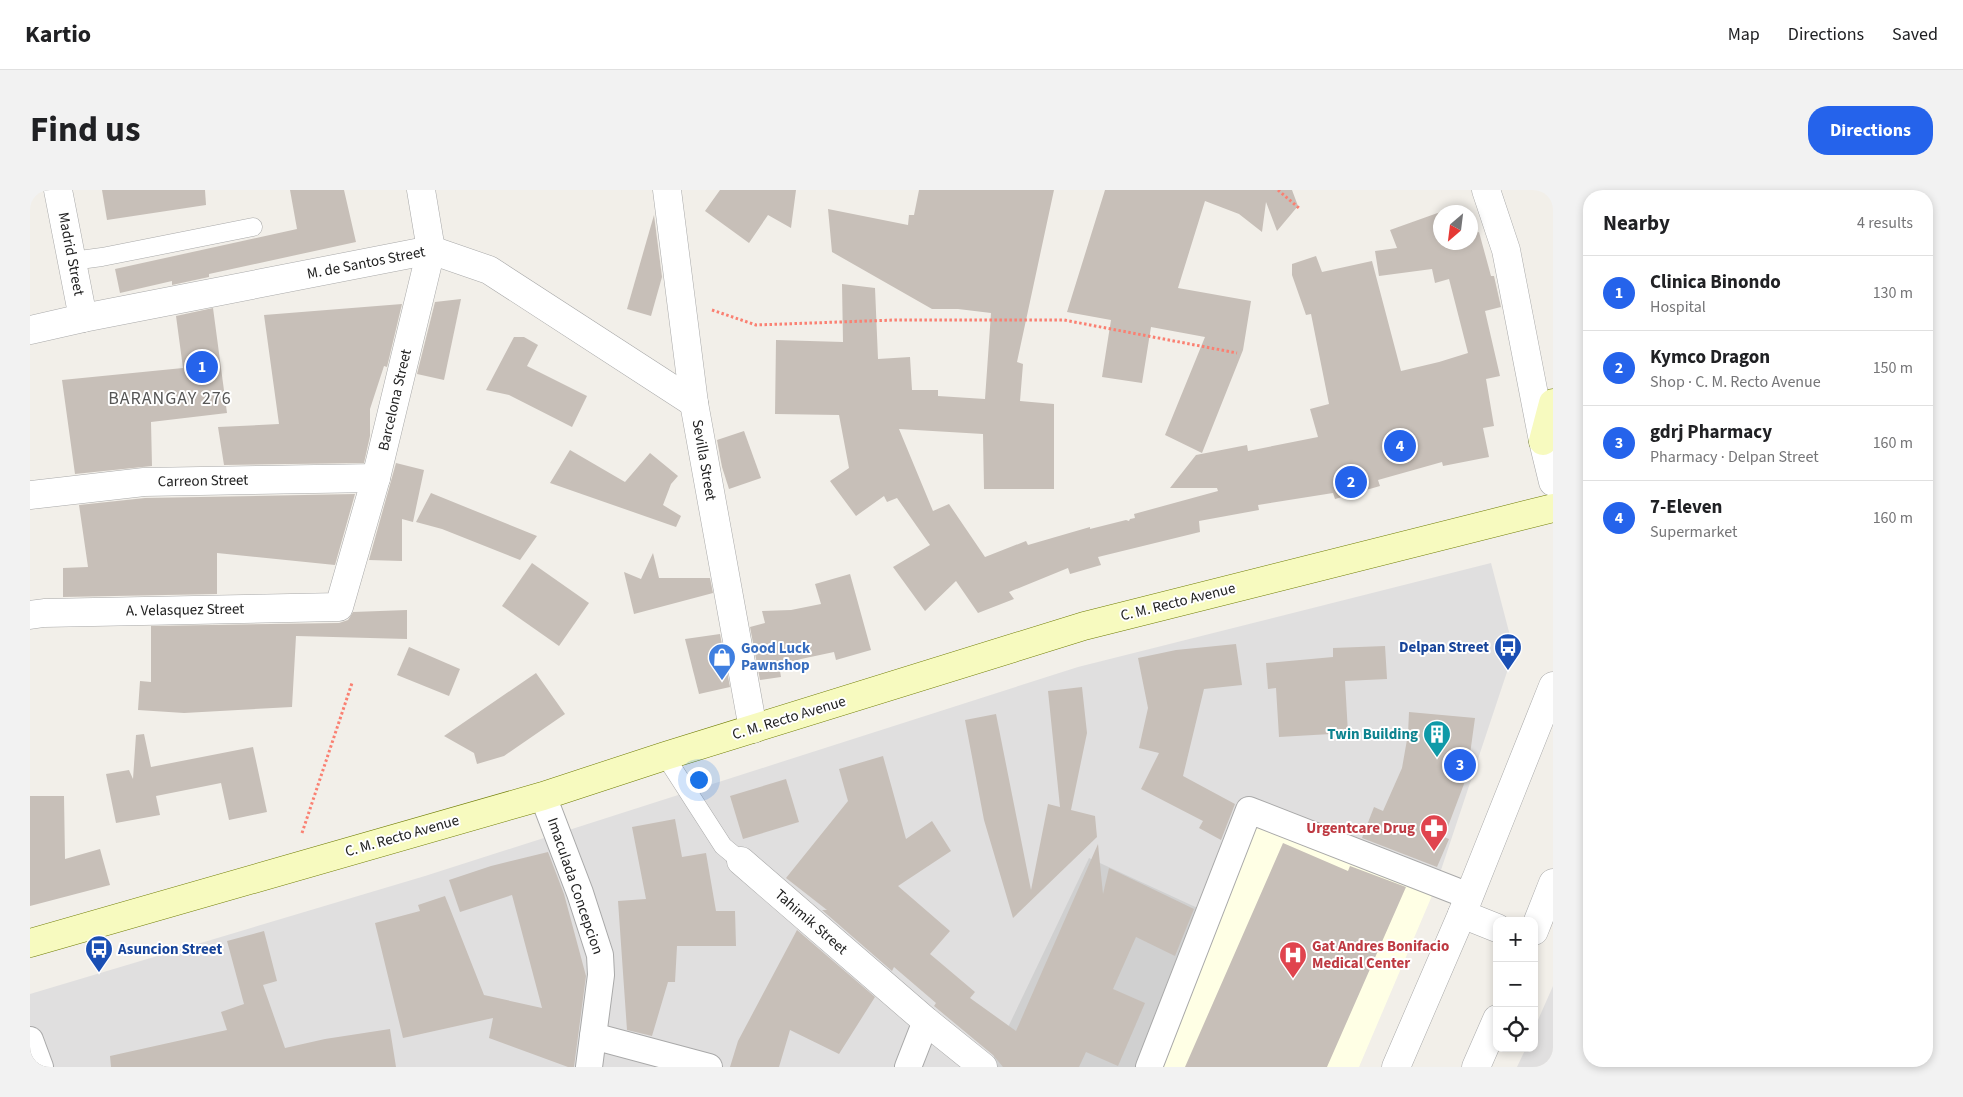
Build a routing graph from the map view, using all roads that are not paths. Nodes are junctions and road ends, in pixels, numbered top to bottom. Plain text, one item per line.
1 (58, 190) edge
2 (421, 190) edge
3 (667, 190) edge
4 (1486, 190) edge
5 (253, 227) dead end
6 (431, 250) junction
7 (72, 261) junction
8 (83, 318) junction
9 (30, 330) edge
10 (694, 403) junction
11 (1553, 403) edge
12 (1543, 441) junction
13 (376, 478) junction
14 (1553, 482) edge
15 (30, 495) edge
16 (1553, 508) edge
17 (339, 606) joint
18 (30, 615) edge
19 (1553, 686) edge
20 (753, 729) junction
21 (665, 756) junction
22 (543, 796) junction
23 (741, 862) joint
24 (1553, 883) edge
25 (1465, 905) junction
26 (1538, 921) edge
27 (1493, 925) edge
28 (30, 943) edge
29 (926, 1021) junction
30 (1493, 1028) edge
31 (593, 1036) junction
32 (30, 1040) edge
33 (40, 1067) edge
34 (589, 1067) edge
35 (709, 1067) edge
36 (908, 1067) edge
37 (982, 1067) edge
38 (1149, 1067) edge
39 (1396, 1067) edge
40 (1476, 1067) edge

1 - 7 street, Madrid Street
2 - 6 street, Barcelona Street
3 - 10 street, Sevilla Street
4 - 12 street
5 - 7 lane
6 - 8 street, M. de Santos Street
6 - 10 street, M. de Santos Street
6 - 13 street, Barcelona Street
7 - 8 street, Madrid Street
8 - 9 street, M. de Santos Street
10 - 20 street, Sevilla Street
11 - 12 main road
12 - 14 street
13 - 15 street, Carreon Street
13 - 17 street, Barcelona Street
16 - 20 main road, C. M. Recto Avenue
17 - 18 street, A. Velasquez Street
19 - 25 street
20 - 21 main road, C. M. Recto Avenue
21 - 22 main road, C. M. Recto Avenue
21 - 23 lane, Tahimik Street
22 - 28 main road, C. M. Recto Avenue
22 - 31 street, Imaculada Concepcion
23 - 29 street, Tahimik Street
24 - 26 street
25 - 27 street
25 - 38 street
25 - 39 street
29 - 36 street
29 - 37 street, Tahimik Street
30 - 40 street
31 - 34 street, Imaculada Concepcion
31 - 35 street
32 - 33 street

